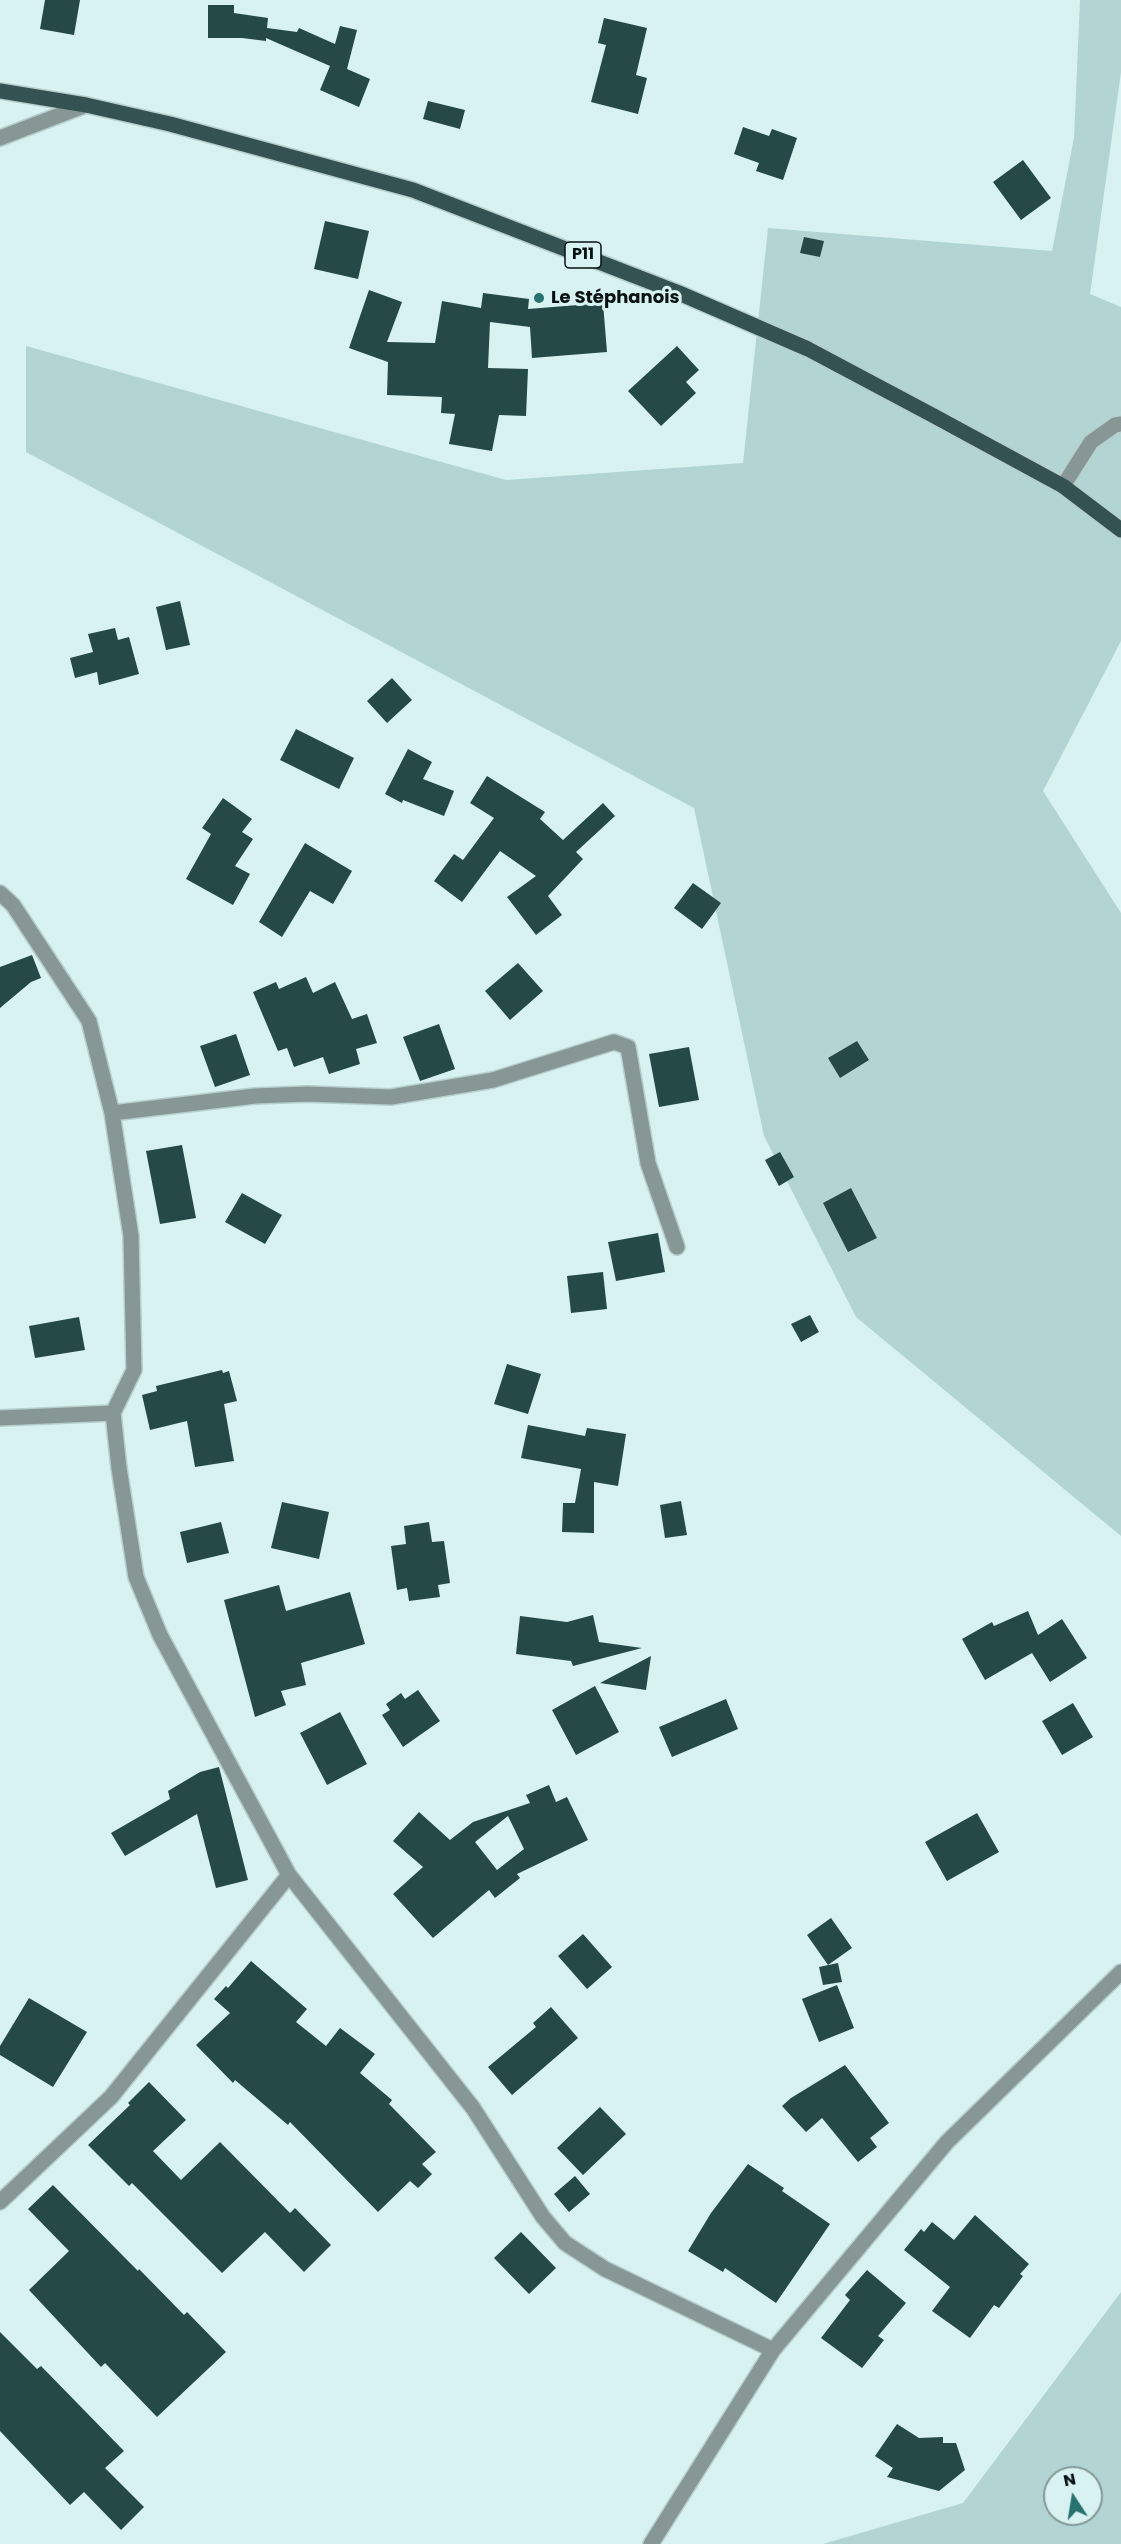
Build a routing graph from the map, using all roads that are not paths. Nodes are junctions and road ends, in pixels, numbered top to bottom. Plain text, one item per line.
1 (0, 91) edge
2 (86, 105) junction
3 (0, 138) edge
4 (1121, 424) edge
5 (1063, 486) junction
6 (1121, 530) edge
7 (0, 893) edge
8 (112, 1113) junction
9 (677, 1247) dead end
10 (113, 1413) junction
11 (0, 1418) edge
12 (289, 1875) junction
13 (1121, 1972) edge
14 (0, 2202) edge
15 (773, 2350) junction
16 (651, 2544) edge

1 - 2 main road, P11
2 - 3 street
2 - 5 main road, P11
4 - 5 street
5 - 6 main road, P11
7 - 8 street
8 - 9 street
8 - 10 street
10 - 11 street
10 - 12 street
12 - 14 street
12 - 15 street
13 - 15 street
15 - 16 street

